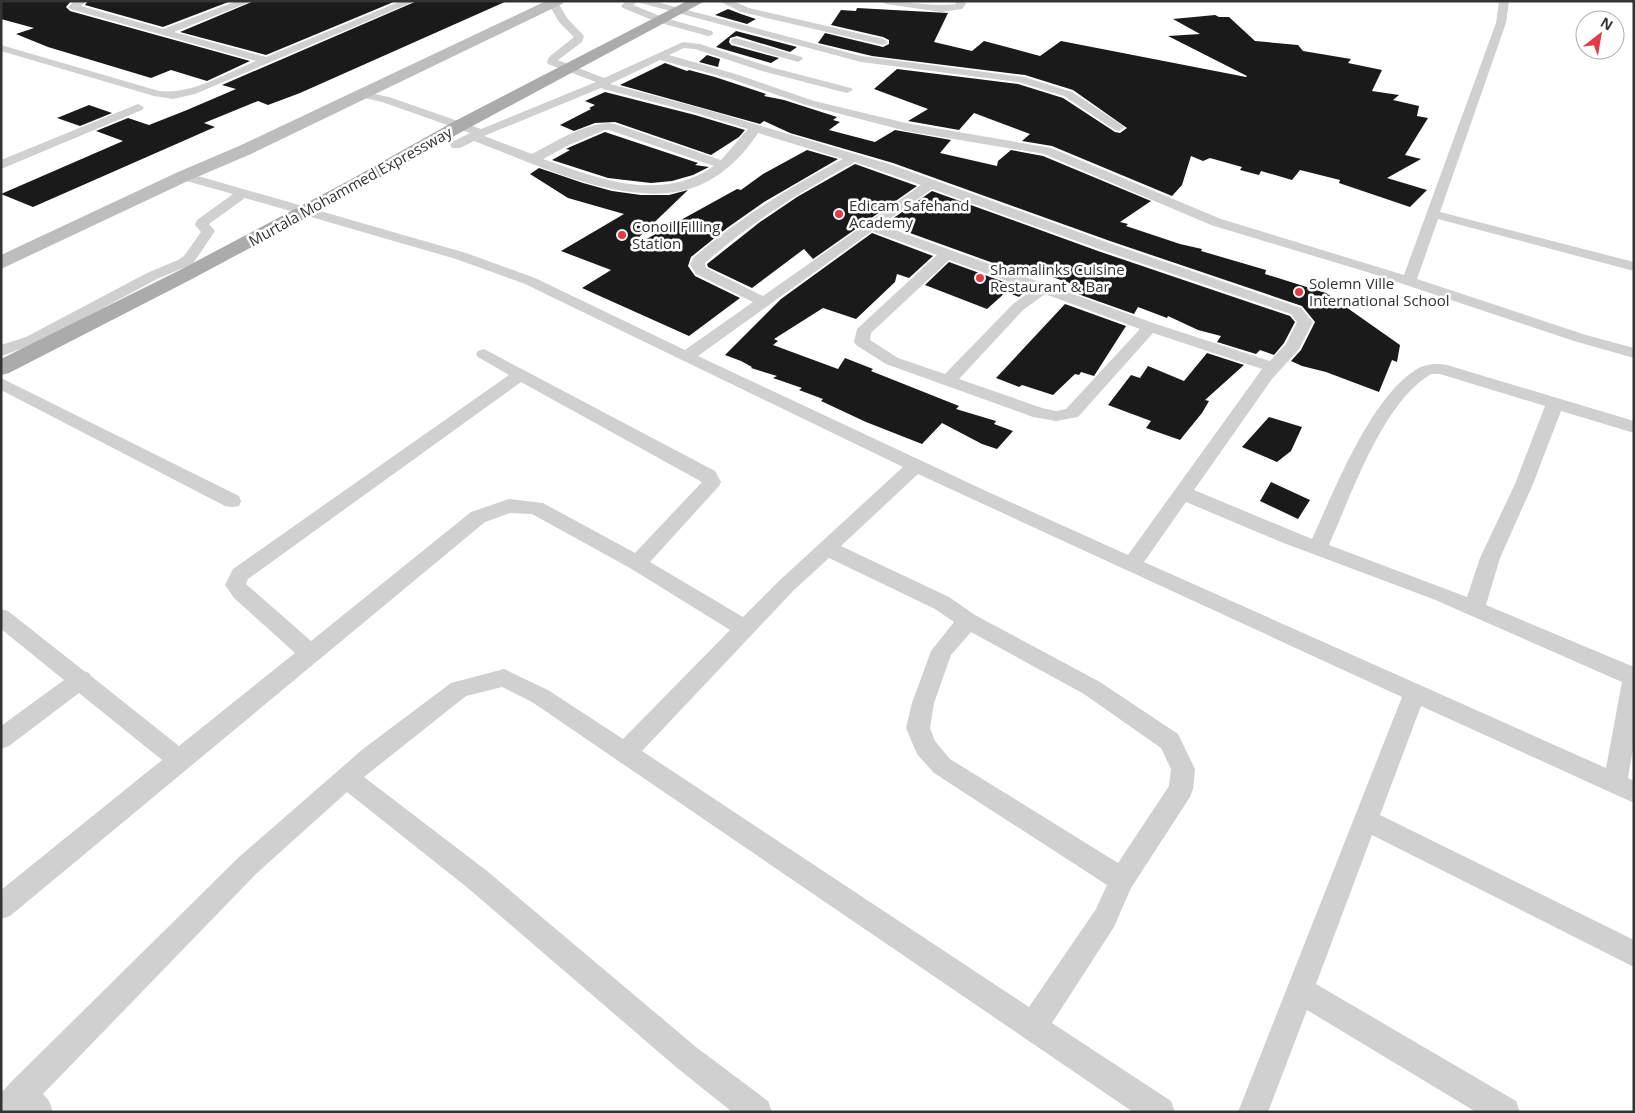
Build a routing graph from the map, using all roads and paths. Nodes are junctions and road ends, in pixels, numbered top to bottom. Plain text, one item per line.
1 (81, 1) edge
2 (247, 1) edge
3 (410, 1) edge
4 (633, 1) edge
5 (642, 1) edge
6 (698, 1) edge
7 (724, 1) edge
8 (749, 1) edge
9 (886, 1) edge
10 (959, 1) edge
11 (1504, 1) edge
12 (555, 2) edge
13 (772, 6) dead end
14 (680, 11) junction
15 (662, 20) junction
16 (162, 33) junction
17 (883, 42) dead end
18 (1, 48) edge
19 (659, 56) junction
20 (798, 59) dead end
21 (264, 60) junction
22 (570, 69) junction
23 (604, 83) junction
24 (847, 90) dead end
25 (360, 94) junction
26 (138, 108) dead end
27 (1119, 127) dead end
28 (755, 128) junction
29 (471, 132) junction
30 (456, 145) dead end
31 (854, 158) junction
32 (533, 159) junction
33 (1, 165) edge
34 (722, 165) junction
35 (184, 176) junction
36 (930, 184) junction
37 (242, 194) junction
38 (306, 210) junction
39 (1433, 214) junction
40 (870, 226) junction
41 (948, 253) junction
42 (1, 262) edge
43 (1634, 267) edge
44 (1409, 282) junction
45 (1044, 288) junction
46 (764, 302) junction
47 (1150, 327) junction
48 (1, 351) edge
49 (1634, 353) edge
50 (484, 354) dead end
51 (686, 357) junction
52 (1273, 367) junction
53 (1, 368) edge
54 (520, 375) junction
55 (948, 380) junction
56 (1, 383) edge
57 (1555, 403) junction
58 (1634, 427) edge
59 (916, 466) junction
60 (1183, 493) junction
61 (232, 501) dead end
62 (827, 548) junction
63 (1318, 548) junction
64 (637, 562) junction
65 (1131, 565) junction
66 (1474, 609) junction
67 (1, 617) edge
68 (968, 621) junction
69 (746, 629) junction
70 (310, 653) junction
71 (1634, 676) edge
72 (81, 679) junction
73 (1415, 692) junction
74 (1, 739) edge
75 (625, 753) junction
76 (178, 760) junction
77 (347, 778) junction
78 (1624, 787) edge
79 (1366, 820) junction
80 (1122, 880) junction
81 (1, 907) edge
82 (1634, 954) edge
83 (1300, 990) junction
84 (1033, 1026) junction
85 (21, 1106) edge
86 (757, 1112) edge
87 (1160, 1112) edge
88 (1253, 1112) edge
89 (1505, 1112) edge

1 - 16 street
2 - 16 street
3 - 21 street
4 - 15 street
5 - 14 street
6 - 14 main road, Murtala Mohammed Expressway
7 - 17 street
8 - 13 street
9 - 10 street
11 - 39 street
12 - 22 street
12 - 25 main road
14 - 15 main road, Murtala Mohammed Expressway
14 - 27 street
15 - 20 street
15 - 22 main road, Murtala Mohammed Expressway
16 - 21 street
18 - 21 street
19 - 23 street
19 - 24 street
19 - 44 street
22 - 23 street
22 - 29 main road, Murtala Mohammed Expressway
23 - 28 street
23 - 29 street
25 - 29 street
25 - 35 main road
26 - 33 street
28 - 31 street
28 - 34 street
29 - 30 street
29 - 32 street
29 - 38 main road, Murtala Mohammed Expressway
31 - 36 street
31 - 46 street
32 - 34 street
32 - 34 street
35 - 37 street
35 - 42 main road
36 - 40 street
36 - 52 street
37 - 38 street
37 - 48 street
38 - 51 street
38 - 53 main road, Murtala Mohammed Expressway
39 - 43 street
39 - 44 street
40 - 41 street
40 - 46 street
41 - 45 street
41 - 55 street
44 - 49 street
45 - 47 street
45 - 55 street
46 - 51 street
47 - 52 street
47 - 55 street
50 - 54 street
51 - 59 street
52 - 60 street
54 - 64 street
54 - 70 street
56 - 61 street
57 - 58 street
57 - 63 street
57 - 66 street
59 - 62 street
59 - 65 street
60 - 63 street
60 - 65 street
62 - 68 street
62 - 69 street
63 - 66 street
64 - 69 street
64 - 70 street
65 - 73 street
66 - 71 street
67 - 72 street
68 - 80 street
68 - 80 street
69 - 75 street
70 - 76 street
71 - 78 street
72 - 74 street
72 - 76 street
73 - 78 street
73 - 79 street
75 - 77 street
75 - 84 street
76 - 81 street
77 - 85 street
77 - 86 street
79 - 82 street
79 - 83 street
80 - 84 street
83 - 88 street
83 - 89 street
84 - 87 street

